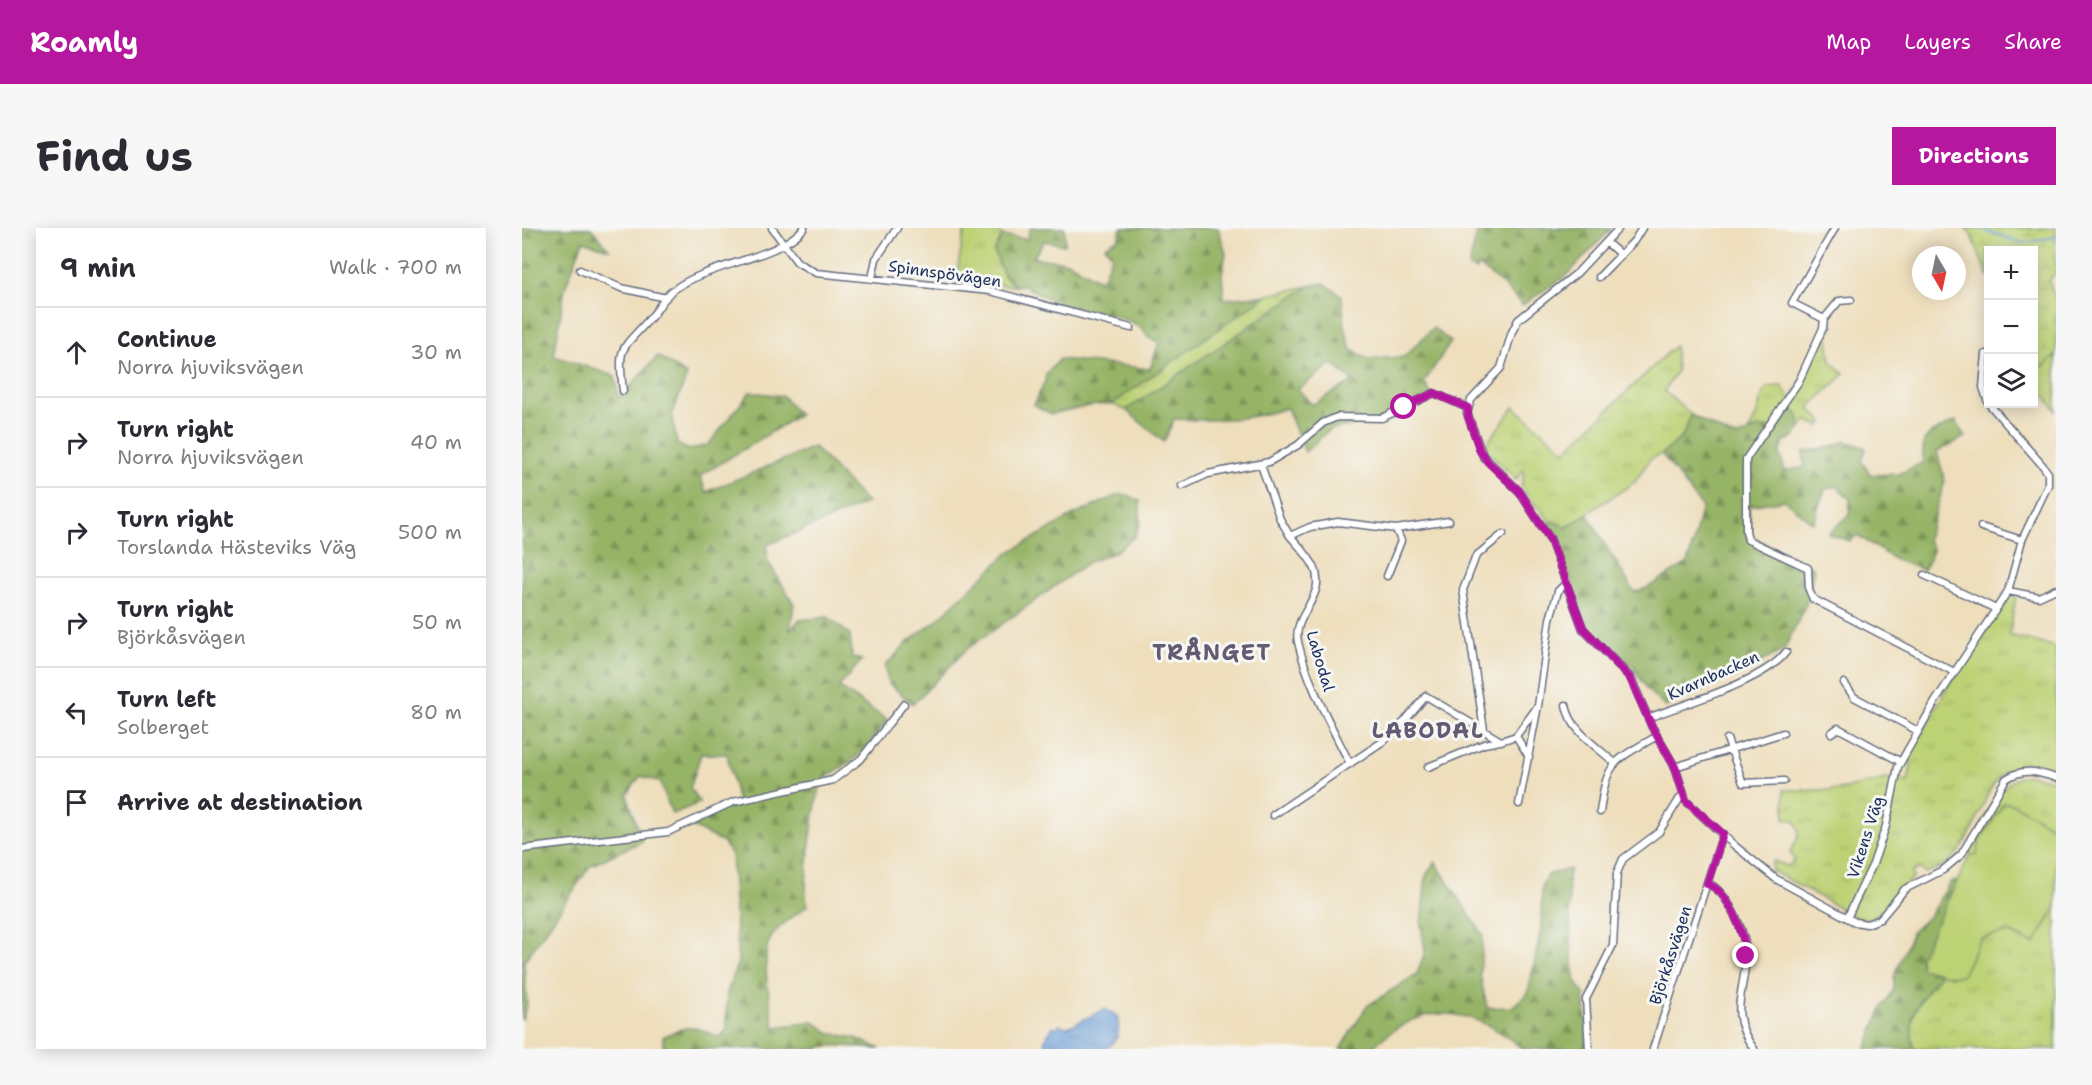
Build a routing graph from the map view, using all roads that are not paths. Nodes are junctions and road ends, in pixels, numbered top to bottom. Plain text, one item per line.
1 (772, 228) edge
2 (804, 228) edge
3 (897, 228) edge
4 (1619, 228) edge
5 (1642, 228) edge
6 (1835, 228) edge
7 (1606, 242) junction
8 (782, 244) junction
9 (1621, 255) junction
10 (580, 270) dead end
11 (1599, 277) dead end
12 (872, 278) junction
13 (666, 298) junction
14 (1851, 300) dead end
15 (1824, 319) junction
16 (1131, 328) dead end
17 (623, 391) dead end
18 (1468, 408) junction
19 (1993, 408) edge
20 (1261, 465) junction
21 (1182, 486) dead end
22 (1449, 520) dead end
23 (1981, 527) dead end
24 (1396, 529) junction
25 (1503, 534) dead end
26 (1290, 536) junction
27 (2022, 540) junction
28 (1924, 575) dead end
29 (1387, 576) dead end
30 (1566, 583) junction
31 (2056, 589) edge
32 (2008, 591) junction
33 (1996, 609) junction
34 (1786, 652) dead end
35 (1954, 672) junction
36 (1844, 683) dead end
37 (904, 704) dead end
38 (1566, 705) dead end
39 (1538, 706) junction
40 (1648, 718) junction
41 (1484, 730) junction
42 (1918, 731) junction
43 (1783, 733) dead end
44 (1831, 733) dead end
45 (1516, 736) junction
46 (1657, 736) junction
47 (1727, 739) dead end
48 (1501, 741) junction
49 (1732, 751) junction
50 (1528, 757) junction
51 (1901, 762) junction
52 (1616, 763) junction
53 (1350, 764) junction
54 (1428, 767) dead end
55 (1675, 767) junction
56 (2056, 778) edge
57 (1784, 781) dead end
58 (1684, 795) junction
59 (1519, 804) dead end
60 (1600, 812) dead end
61 (1273, 815) dead end
62 (1723, 834) junction
63 (522, 849) edge
64 (1707, 884) junction
65 (1847, 918) junction
66 (1589, 1049) edge
67 (1653, 1049) edge
68 (1754, 1049) edge

1 - 8 street, Spinnspövägen
2 - 8 street
3 - 12 street
4 - 7 street
5 - 9 street
6 - 15 street
7 - 9 street
7 - 18 street
8 - 12 street, Spinnspövägen
8 - 13 street
9 - 11 street
10 - 13 street
12 - 16 street, Spinnspövägen
13 - 17 street
14 - 15 street
15 - 35 street
18 - 20 street
18 - 30 street
19 - 27 street, Vikens Väg
20 - 21 street
20 - 26 street
22 - 24 street
23 - 27 street
24 - 26 street
24 - 29 street
25 - 41 street
26 - 53 street, Labodal
27 - 32 street, Vikens Väg
28 - 33 street
30 - 39 street
30 - 40 street
31 - 32 street
32 - 33 street, Vikens Väg
33 - 35 street, Vikens Väg
34 - 40 street, Kvarnbacken
35 - 42 street, Vikens Väg
36 - 42 street
37 - 63 street
38 - 52 street
39 - 45 street
39 - 50 street
40 - 46 street
41 - 48 street
41 - 53 street
42 - 51 street, Vikens Väg
43 - 49 street
44 - 51 street
45 - 48 street
45 - 50 street
46 - 52 street
46 - 55 street
47 - 49 street
48 - 54 street
49 - 55 street
49 - 57 street
50 - 59 street
51 - 65 street, Vikens Väg
52 - 60 street
53 - 61 street
55 - 58 street
56 - 65 street
58 - 62 street
58 - 66 street
62 - 64 street, Björkåsvägen
62 - 65 street
64 - 67 street, Björkåsvägen
64 - 68 street

